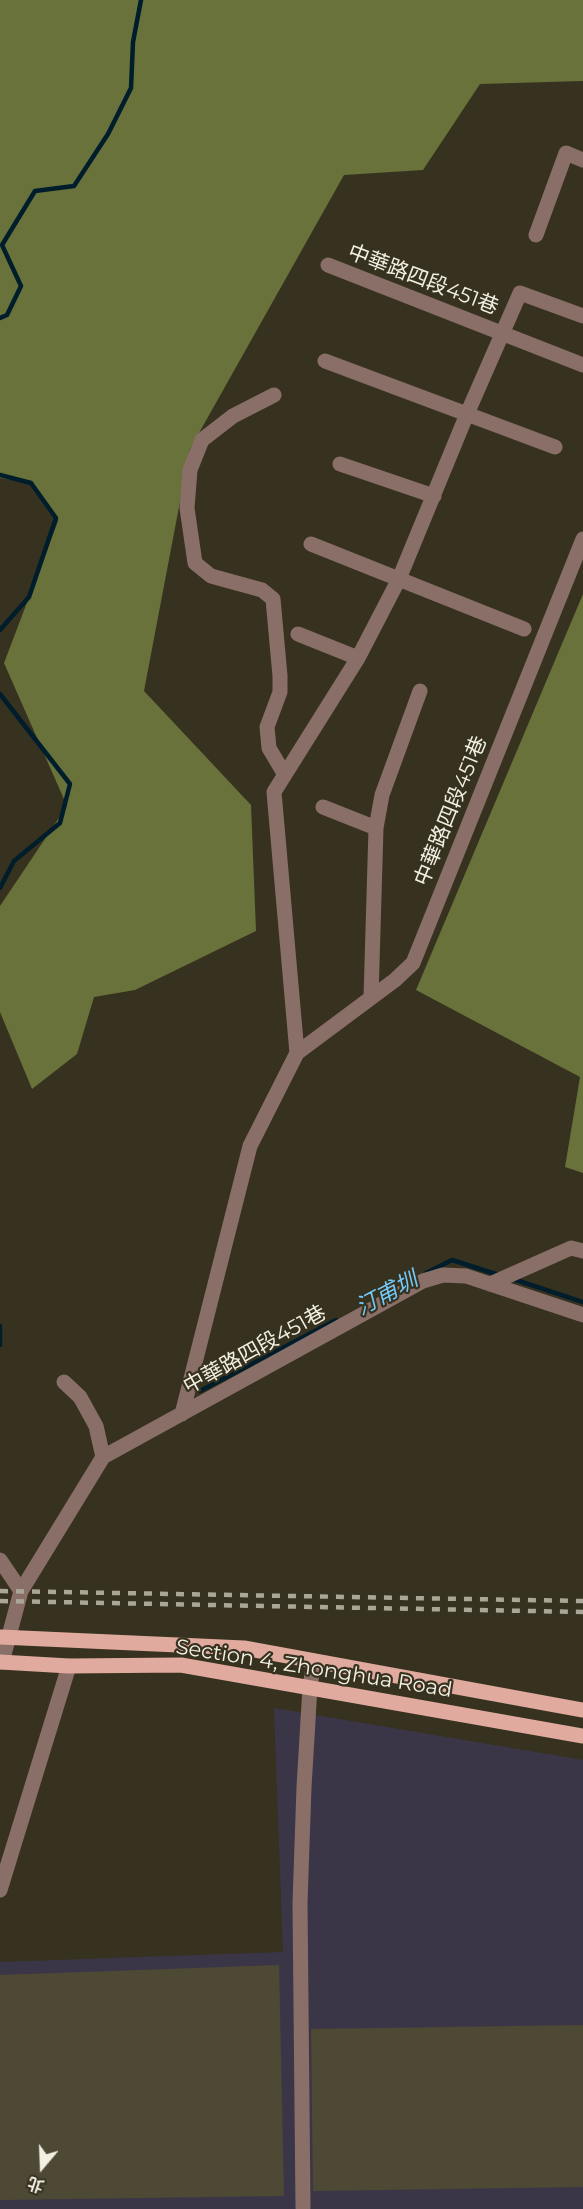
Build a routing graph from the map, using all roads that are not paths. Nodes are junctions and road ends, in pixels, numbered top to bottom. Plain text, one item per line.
1 (583, 160) edge
2 (536, 235) dead end
3 (328, 265) dead end
4 (583, 316) edge
5 (502, 333) junction
6 (325, 361) dead end
7 (583, 365) edge
8 (274, 395) dead end
9 (467, 414) junction
10 (555, 447) dead end
11 (340, 464) dead end
12 (434, 496) junction
13 (583, 538) edge
14 (311, 544) dead end
15 (399, 579) junction
16 (524, 629) dead end
17 (298, 634) dead end
18 (358, 658) junction
19 (420, 691) dead end
20 (285, 775) junction
21 (322, 807) dead end
22 (376, 828) junction
23 (371, 998) junction
24 (297, 1053) junction
25 (583, 1251) edge
26 (490, 1284) junction
27 (583, 1315) edge
28 (64, 1382) dead end
29 (182, 1414) junction
30 (103, 1457) junction
31 (0, 1560) edge
32 (21, 1591) junction
33 (4, 1637) edge
34 (314, 1661) junction
35 (1, 1662) edge
36 (69, 1666) junction
37 (310, 1687) junction
38 (583, 1710) edge
39 (583, 1736) edge
40 (0, 1890) edge
41 (303, 2207) dead end

1 - 2 lane
3 - 5 lane, 中華路四段451巷
4 - 5 lane, 中華路四段451巷
5 - 7 lane, 中華路四段451巷
5 - 9 lane, 中華路四段451巷
6 - 9 lane
8 - 20 lane
9 - 10 lane
9 - 12 lane, 中華路四段451巷
11 - 12 lane
12 - 15 lane, 中華路四段451巷
13 - 23 lane, 中華路四段451巷
14 - 15 lane
15 - 16 lane
15 - 18 lane, 中華路四段451巷
17 - 18 lane
18 - 20 lane, 中華路四段451巷
19 - 22 lane
20 - 24 lane, 中華路四段451巷
21 - 22 lane
22 - 23 lane
23 - 24 lane, 中華路四段451巷
24 - 29 lane, 中華路四段451巷
25 - 26 lane
26 - 27 lane, 中華路四段451巷
26 - 29 lane, 中華路四段451巷
28 - 30 lane
29 - 30 lane, 中華路四段451巷
30 - 32 lane, 中華路四段451巷
31 - 32 lane
32 - 33 lane, 中華路四段451巷
33 - 34 main road, Section 4, Zhonghua Road
33 - 35 lane, 中華路四段451巷
34 - 37 lane
34 - 38 main road, Section 4, Zhonghua Road
35 - 36 main road, Section 4, Zhonghua Road
36 - 37 main road, Section 4, Zhonghua Road
36 - 40 lane
37 - 39 main road, Section 4, Zhonghua Road
37 - 41 lane

